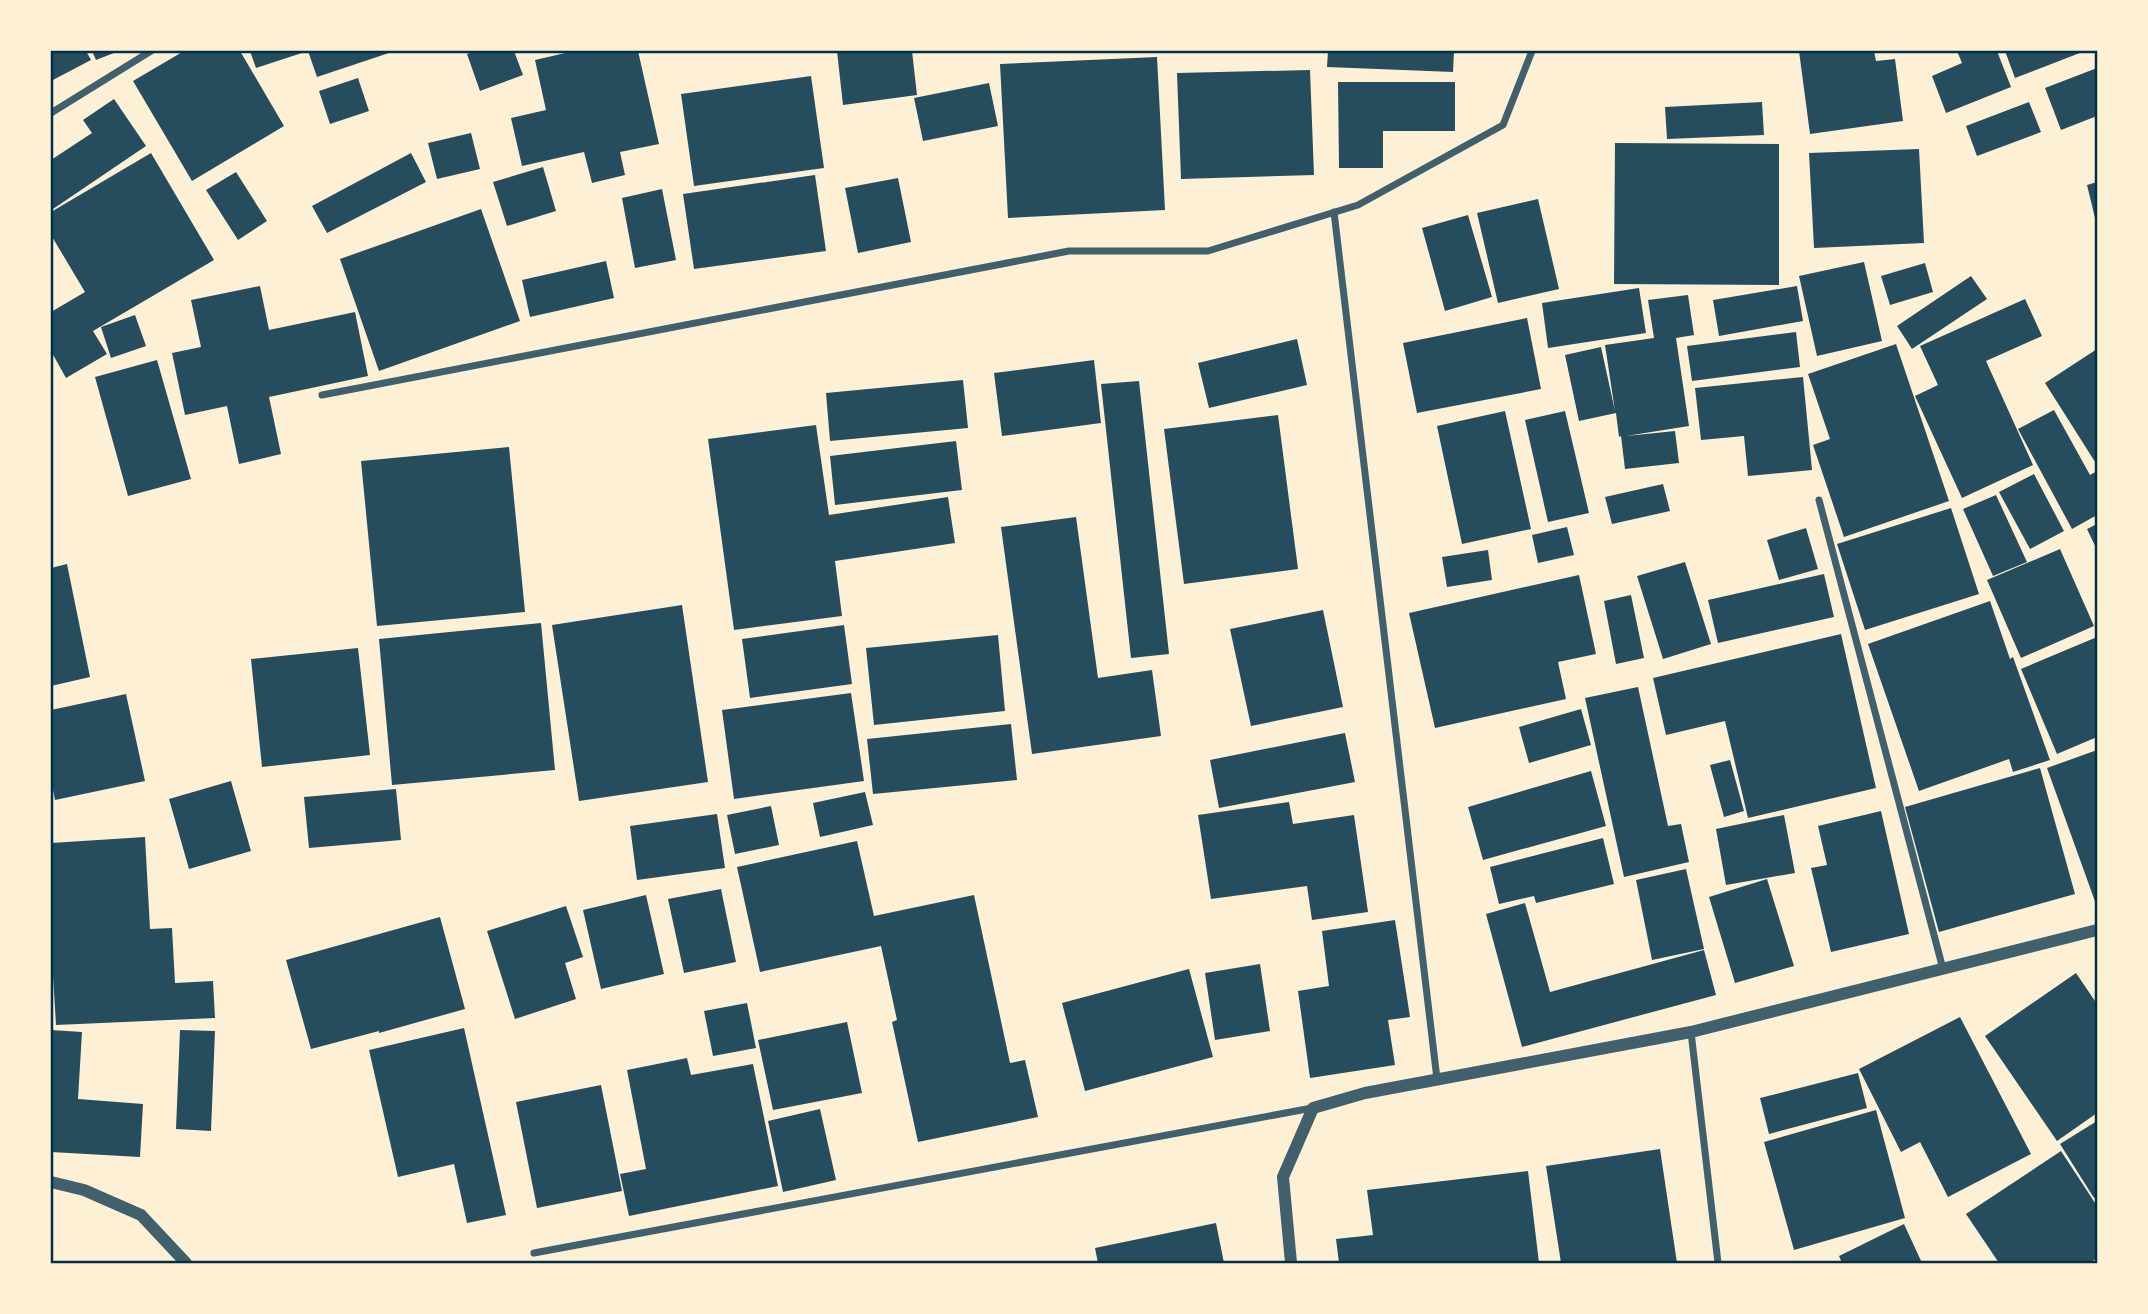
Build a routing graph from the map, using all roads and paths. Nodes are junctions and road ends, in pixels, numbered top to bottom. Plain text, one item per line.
1 (151, 51) edge
2 (1532, 51) edge
3 (51, 113) edge
4 (1334, 212) junction
5 (322, 395) dead end
6 (1819, 500) dead end
7 (2097, 930) edge
8 (1943, 970) junction
9 (1691, 1032) junction
10 (1437, 1079) junction
11 (1313, 1108) junction
12 (51, 1182) edge
13 (534, 1253) dead end
14 (186, 1263) edge
15 (1292, 1263) edge
16 (1718, 1263) edge

1 - 3 street
2 - 4 street
4 - 5 street
4 - 10 street
6 - 8 street
7 - 8 street
8 - 9 street
9 - 10 street
9 - 16 street
10 - 11 street
11 - 13 street
11 - 15 street
12 - 14 street

